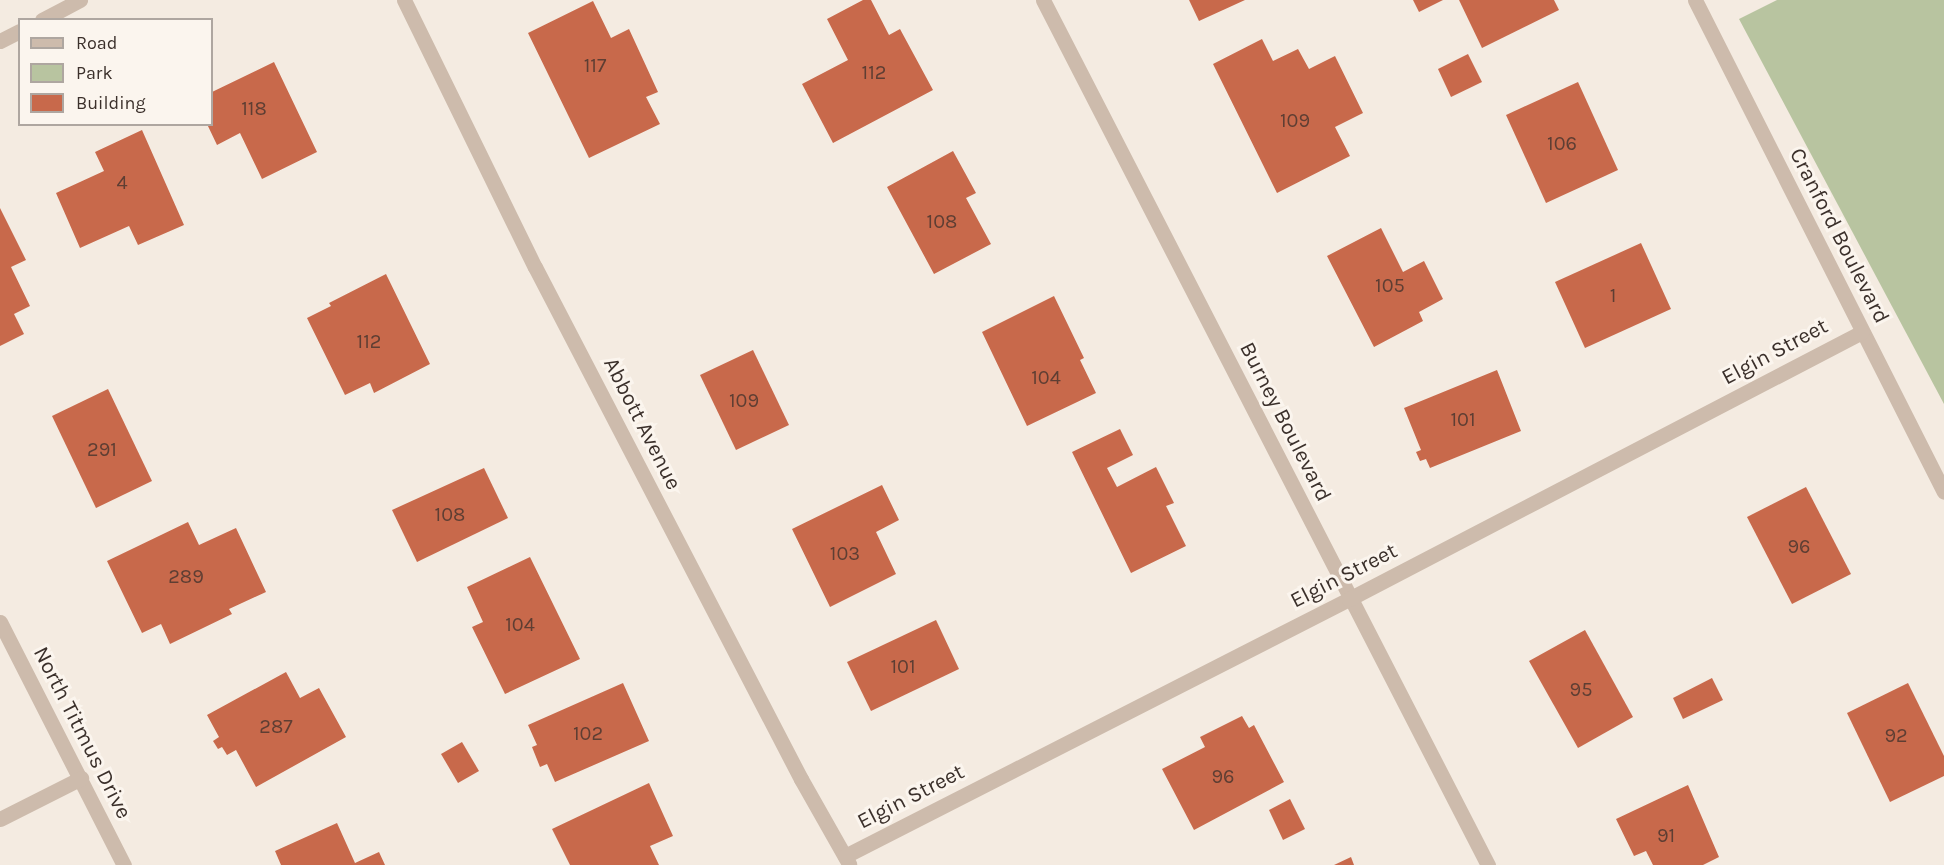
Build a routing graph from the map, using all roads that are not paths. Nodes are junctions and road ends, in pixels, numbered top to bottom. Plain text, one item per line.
1 (80, 0) edge
2 (404, 0) edge
3 (1042, 0) edge
4 (1695, 0) edge
5 (46, 18) edge
6 (18, 32) edge
7 (0, 41) edge
8 (1862, 332) junction
9 (1944, 492) edge
10 (1349, 599) junction
11 (0, 622) edge
12 (81, 778) junction
13 (0, 819) edge
14 (847, 861) edge
15 (124, 865) edge
16 (1488, 865) edge

1 - 5 street
2 - 14 street, Abbott Avenue
3 - 10 street, Burney Boulevard
4 - 8 street, Cranford Boulevard
6 - 7 street
8 - 9 street, Cranford Boulevard
8 - 10 street, Elgin Street
10 - 14 street, Elgin Street
10 - 16 street, Burney Boulevard
11 - 12 street, North Titmus Drive
12 - 13 street
12 - 15 street, North Titmus Drive

